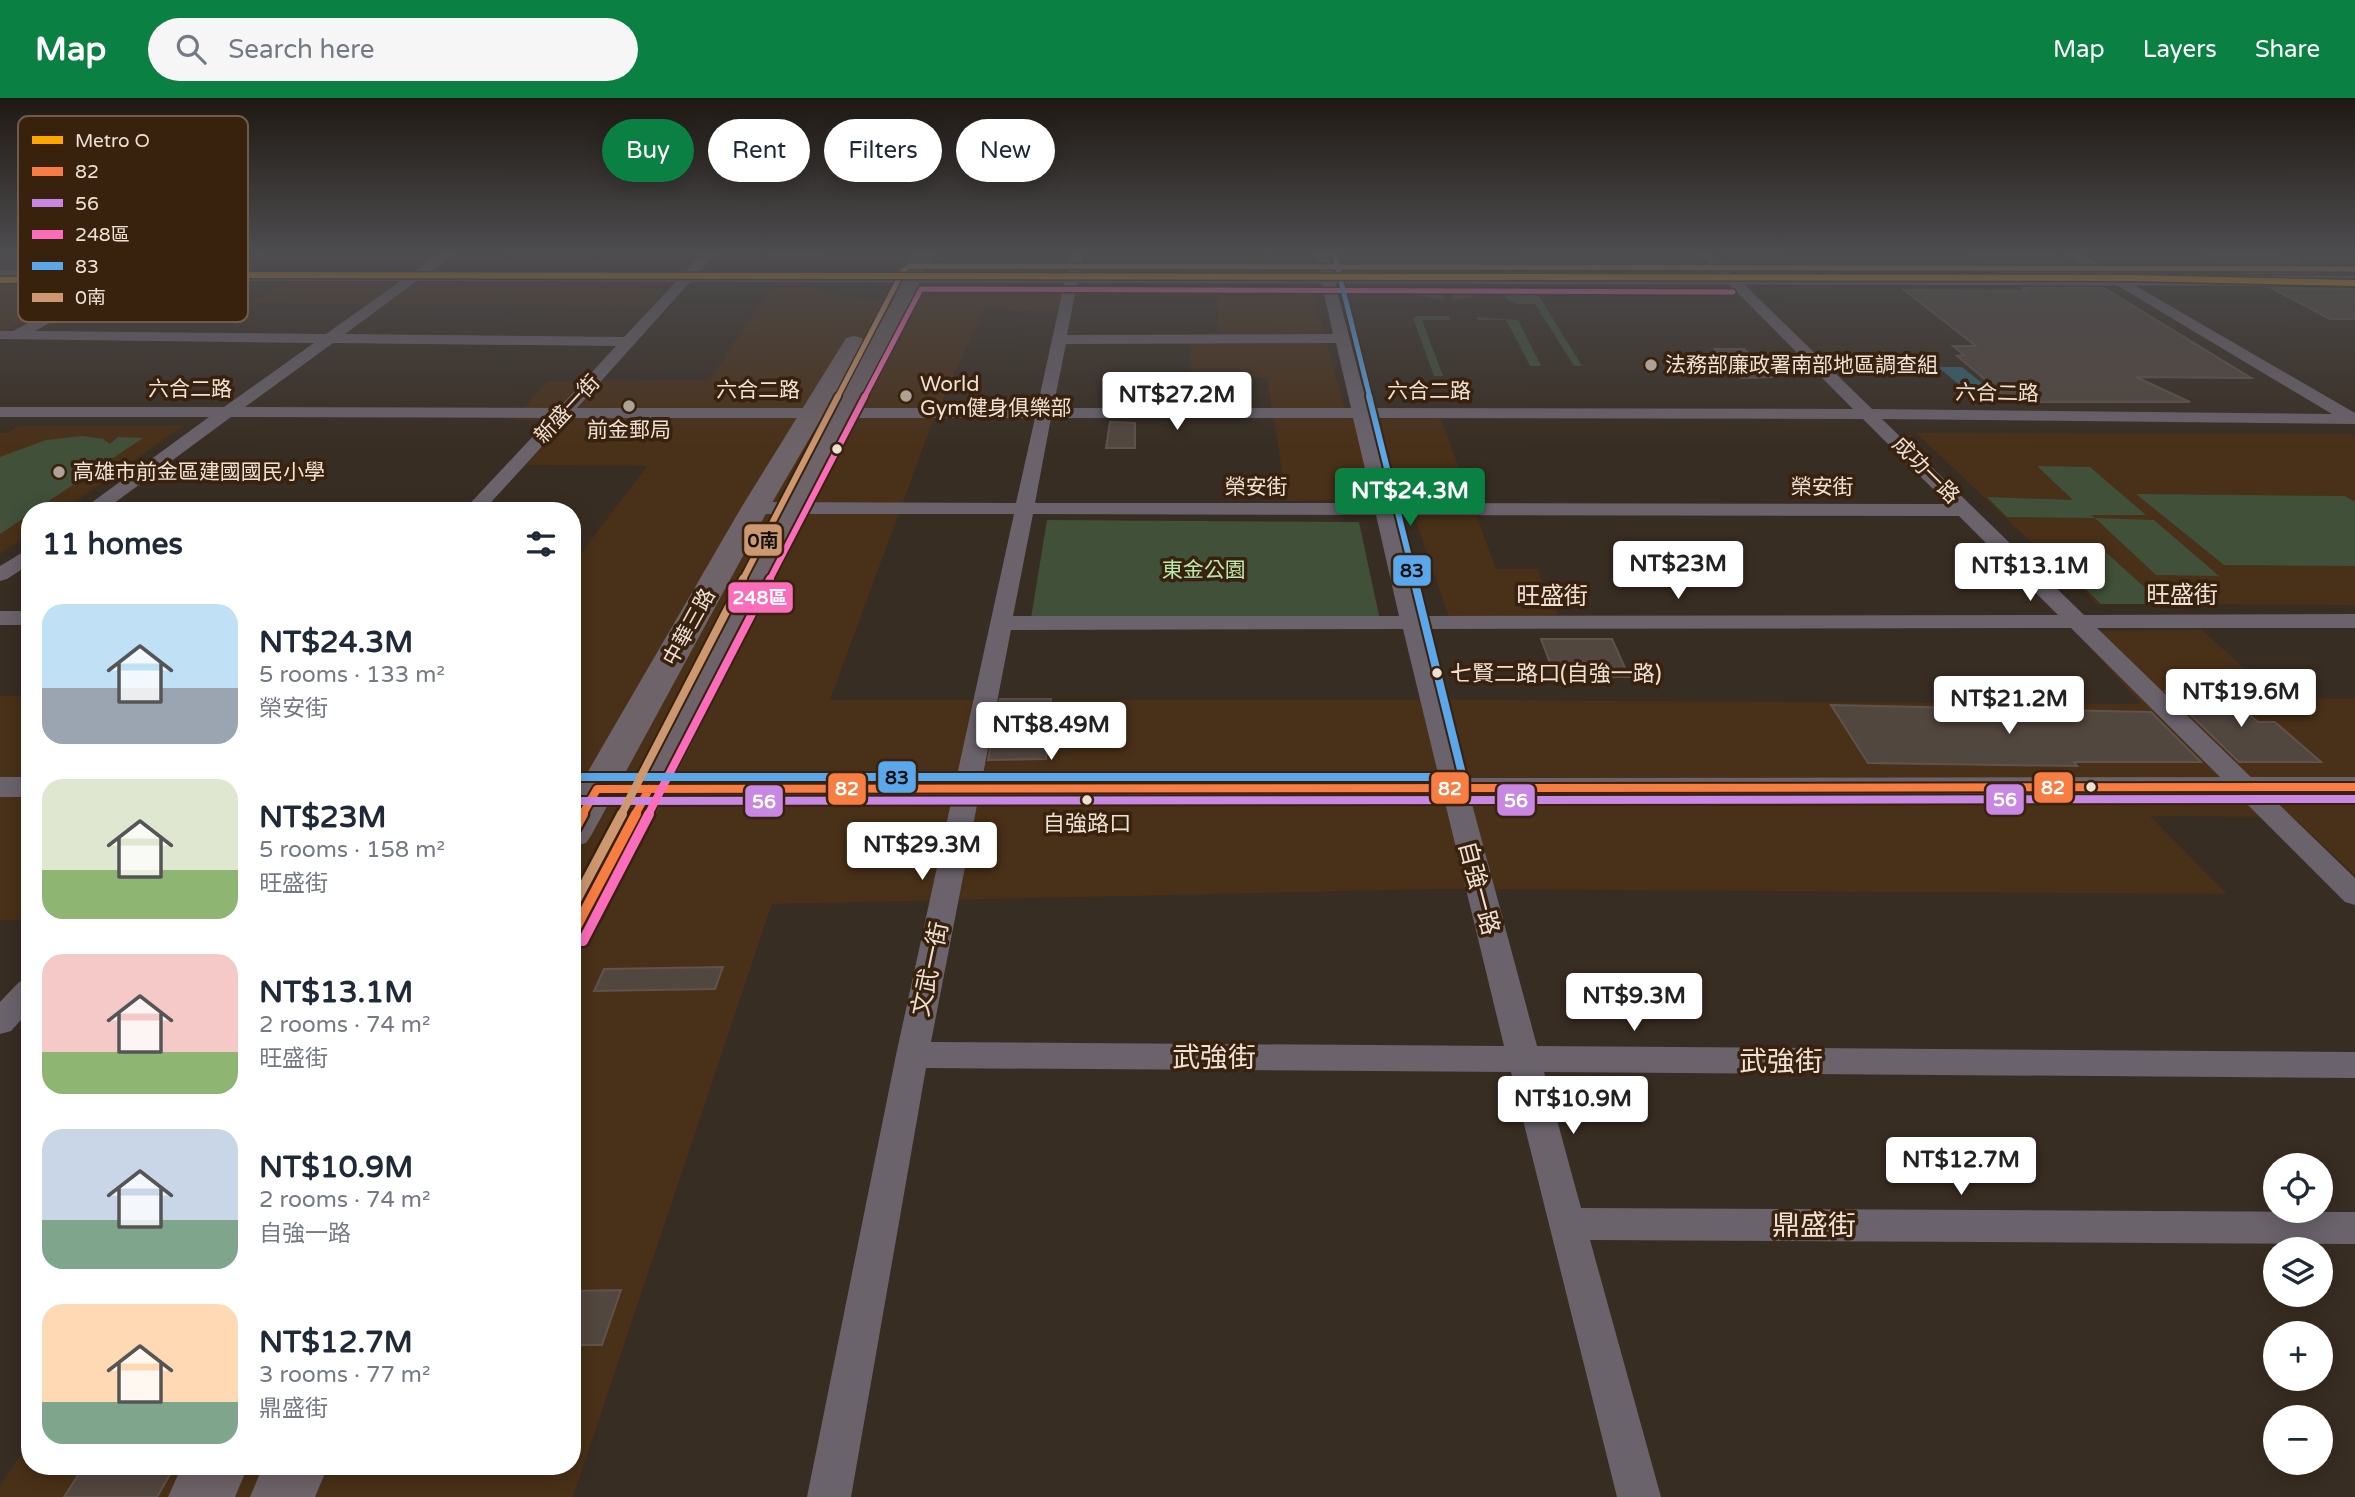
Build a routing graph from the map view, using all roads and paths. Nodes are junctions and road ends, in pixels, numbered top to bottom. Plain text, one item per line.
1 (359, 318) edge
2 (651, 318) edge
3 (874, 318) edge
4 (886, 318) edge
5 (1064, 318) edge
6 (1337, 318) edge
7 (1772, 318) edge
8 (2182, 318) edge
9 (34, 322) edge
10 (8, 335) edge
11 (1342, 338) junction
12 (331, 339) junction
13 (1059, 340) junction
14 (629, 342) junction
15 (0, 344) edge
16 (229, 411) junction
17 (0, 412) edge
18 (564, 412) junction
19 (810, 413) junction
20 (844, 413) junction
21 (1361, 413) junction
22 (1044, 414) junction
23 (1869, 414) junction
24 (2355, 419) edge
25 (102, 502) edge
26 (481, 502) edge
27 (755, 508) junction
28 (791, 508) junction
29 (1025, 509) junction
30 (1385, 510) junction
31 (1966, 510) junction
32 (21, 560) edge
33 (0, 575) edge
34 (0, 618) edge
35 (21, 618) edge
36 (2355, 621) edge
37 (1412, 622) junction
38 (2079, 622) junction
39 (1001, 623) junction
40 (0, 787) edge
41 (21, 787) edge
42 (2246, 787) junction
43 (967, 788) junction
44 (2355, 788) edge
45 (585, 789) edge
46 (649, 789) junction
47 (1453, 789) junction
48 (2355, 895) edge
49 (581, 917) edge
50 (21, 1000) edge
51 (0, 1023) edge
52 (912, 1055) junction
53 (1524, 1060) junction
54 (2355, 1065) edge
55 (1568, 1224) junction
56 (2355, 1228) edge
57 (212, 1475) edge
58 (293, 1475) edge
59 (200, 1497) edge
60 (282, 1497) edge
61 (829, 1497) edge
62 (1639, 1497) edge

1 - 12 street
2 - 14 street, 新盛一街
3 - 19 main road, 中華三路
4 - 20 main road, 中華三路
5 - 13 street, 文武一街
6 - 11 street, 自強一路
7 - 23 street, 成功一路
8 - 24 street
9 - 10 street
10 - 12 street
10 - 15 street
11 - 13 street
11 - 21 street, 自強一路
12 - 14 street
12 - 16 street
13 - 22 street, 文武一街
14 - 18 street, 新盛一街
16 - 17 street, 六合二路
16 - 18 street, 六合二路
16 - 25 street
18 - 19 street, 六合二路
18 - 26 street, 新盛一街
19 - 20 street, 六合二路
19 - 27 main road, 中華三路
20 - 22 street, 六合二路
20 - 28 main road, 中華三路
21 - 22 street, 六合二路
21 - 23 street, 六合二路
21 - 30 street, 自強一路
22 - 29 street, 文武一街
23 - 24 street, 六合二路
23 - 31 street, 成功一路
27 - 28 street, 榮安街
27 - 45 main road, 中華三路
28 - 29 street, 榮安街
28 - 46 main road, 中華三路
29 - 30 street, 榮安街
29 - 39 street, 文武一街
30 - 31 street, 榮安街
30 - 37 street, 自強一路
31 - 38 street, 成功一路
32 - 33 street
34 - 35 street
36 - 38 street, 旺盛街
37 - 38 street, 旺盛街
37 - 39 street, 旺盛街
37 - 47 street, 自強一路
38 - 42 street, 成功一路
39 - 43 street, 文武一街
40 - 41 street
42 - 44 street
42 - 47 street
42 - 48 street, 成功一路
43 - 46 street
43 - 47 street
43 - 52 street, 文武一街
45 - 46 street
46 - 49 main road, 中華三路
47 - 53 street, 自強一路
50 - 51 street
52 - 53 street, 武強街
52 - 61 street, 文武一街
53 - 54 street, 武強街
53 - 55 street, 自強一路
55 - 56 street, 鼎盛街
55 - 62 street, 自強一路
57 - 59 main road
58 - 60 main road

